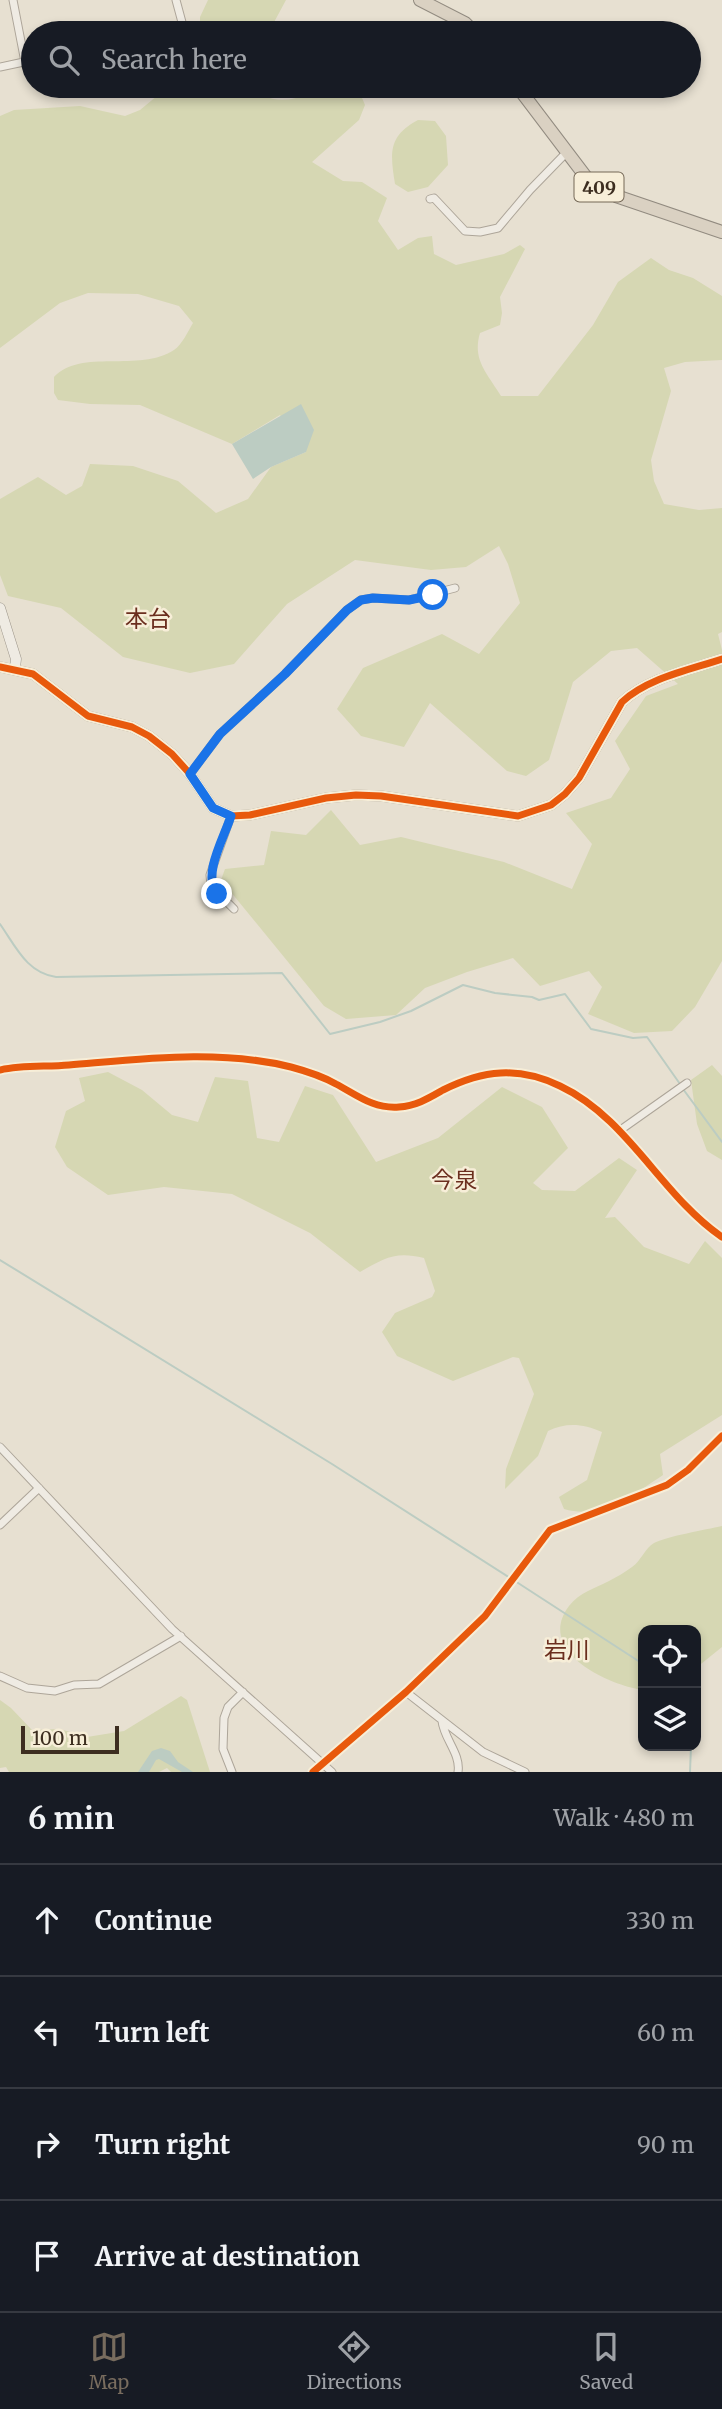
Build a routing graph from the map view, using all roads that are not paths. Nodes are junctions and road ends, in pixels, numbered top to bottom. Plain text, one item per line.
1 (13, 0) edge
2 (176, 0) edge
3 (420, 0) edge
4 (182, 21) edge
5 (461, 21) edge
6 (21, 30) edge
7 (21, 63) edge
8 (0, 67) edge
9 (526, 98) edge
10 (566, 153) junction
11 (430, 199) dead end
12 (722, 232) edge
13 (454, 589) dead end
14 (0, 608) edge
15 (722, 659) edge
16 (0, 667) edge
17 (15, 668) junction
18 (190, 774) junction
19 (231, 816) junction
20 (234, 909) dead end
21 (0, 1070) edge
22 (687, 1083) dead end
23 (619, 1131) junction
24 (722, 1237) edge
25 (722, 1436) edge
26 (0, 1447) edge
27 (39, 1488) junction
28 (0, 1525) edge
29 (181, 1636) junction
30 (0, 1676) edge
31 (243, 1692) junction
32 (406, 1692) junction
33 (442, 1721) junction
34 (322, 1763) junction
35 (232, 1772) edge
36 (313, 1772) edge
37 (332, 1772) edge
38 (458, 1772) edge
39 (525, 1772) edge

1 - 6 street
2 - 4 street
3 - 5 highway
7 - 8 street
9 - 10 highway, 409
10 - 11 street
10 - 12 highway, 409
13 - 18 street
14 - 17 street
15 - 19 street
16 - 17 street
17 - 18 street
18 - 19 street
19 - 20 street
21 - 23 street
22 - 23 street
23 - 24 street
25 - 32 street
26 - 27 street
27 - 28 street
27 - 29 street
29 - 30 street
29 - 31 street
31 - 34 street
31 - 35 street
32 - 33 street
32 - 34 street
33 - 38 street
33 - 39 street
34 - 36 street
34 - 37 street

